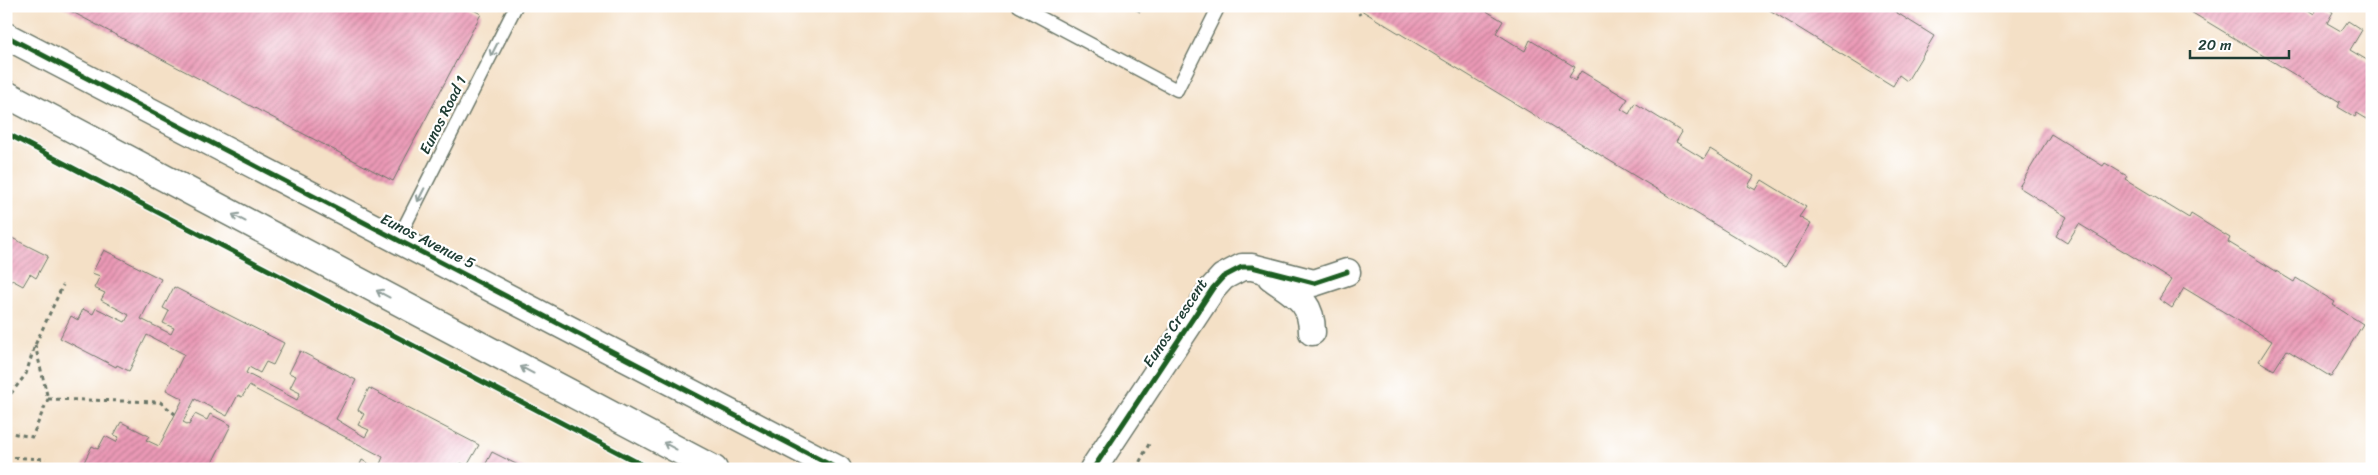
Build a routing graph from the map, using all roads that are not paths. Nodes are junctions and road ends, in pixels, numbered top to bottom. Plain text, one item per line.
1 (516, 6) edge
2 (1019, 6) edge
3 (1219, 6) edge
4 (6, 36) edge
5 (6, 94) edge
6 (398, 239) junction
7 (1262, 270) junction
8 (1347, 272) dead end
9 (1312, 332) dead end
10 (714, 469) edge
11 (838, 469) edge
12 (1093, 469) edge

1 -> 6 lane, Eunos Road 1
2 - 3 lane
4 - 6 street, Eunos Avenue 5
10 -> 5 street
6 - 11 street, Eunos Avenue 5
7 - 8 street, Eunos Crescent
7 - 9 street
7 - 12 street, Eunos Crescent

